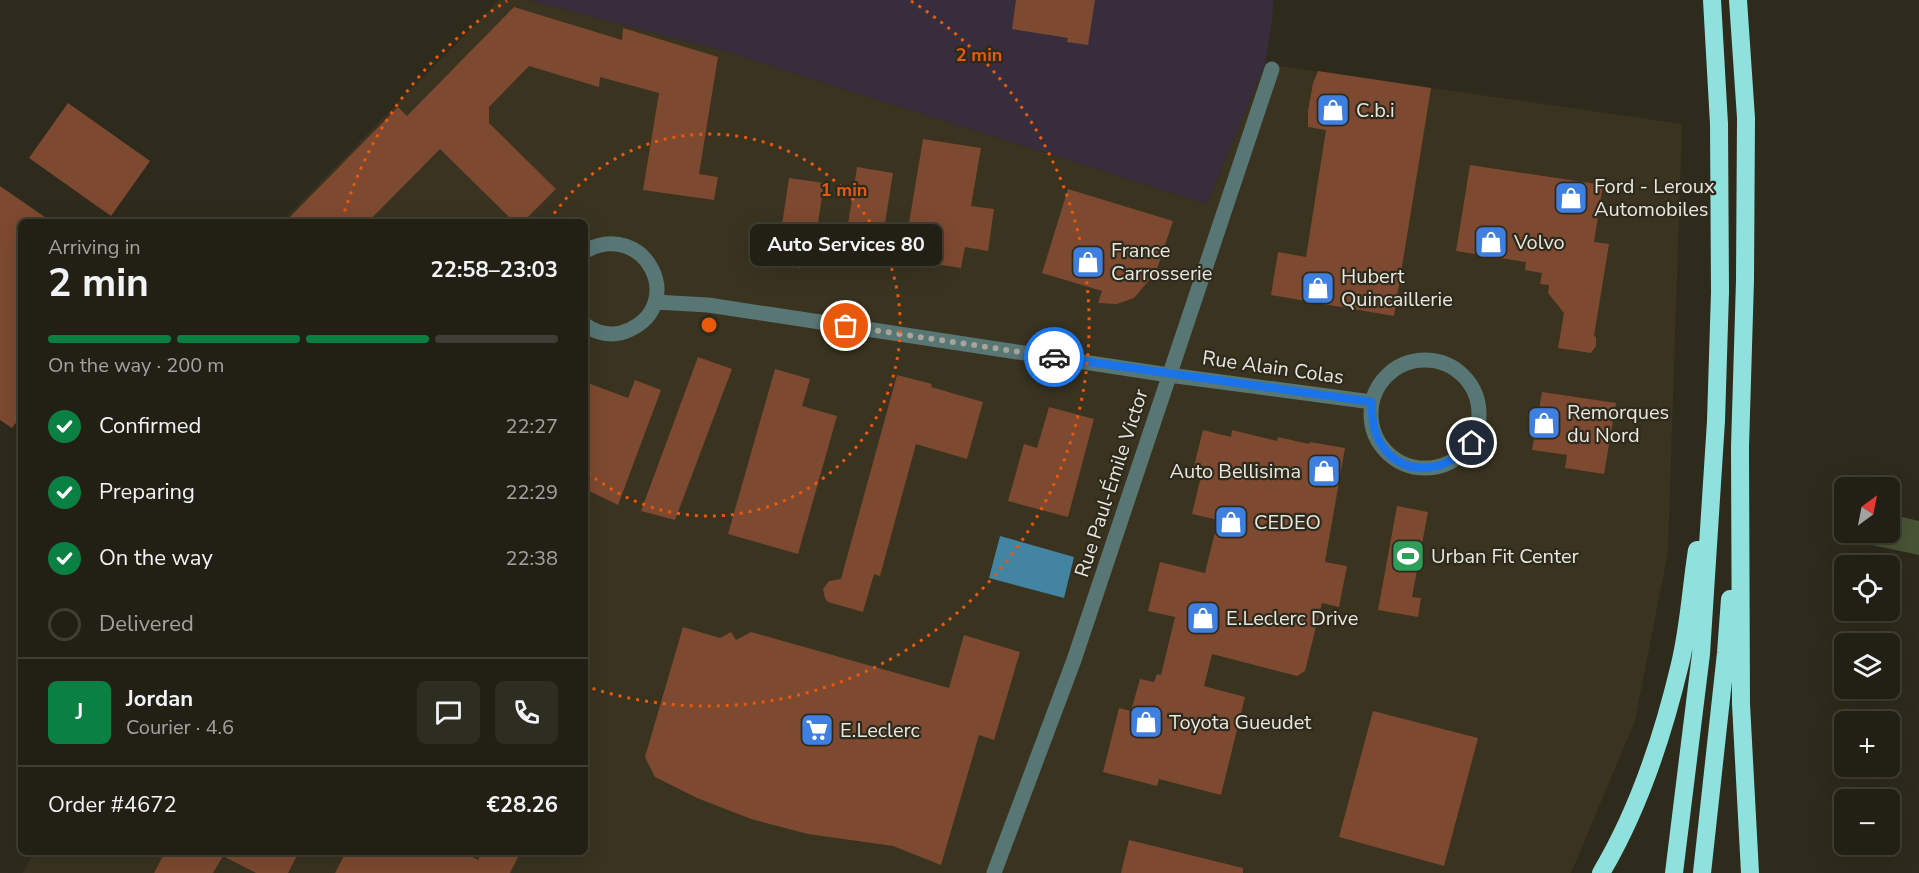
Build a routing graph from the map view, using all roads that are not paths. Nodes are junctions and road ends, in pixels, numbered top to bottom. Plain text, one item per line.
1 (1712, 0) edge
2 (1738, 0) edge
3 (1272, 69) dead end
4 (588, 249) edge
5 (655, 302) junction
6 (588, 328) edge
7 (1169, 375) junction
8 (1372, 402) junction
9 (1716, 421) junction
10 (1740, 447) junction
11 (994, 873) edge
12 (1601, 873) edge
13 (1674, 873) edge
14 (1702, 873) edge
15 (1750, 873) edge

1 - 9 highway
2 - 10 highway
3 - 7 street, Rue Paul-Émile Victor
4 - 5 street
5 - 6 street
5 - 7 street, Rue Alain Colas
7 - 8 street, Rue Alain Colas
7 - 11 street, Rue Paul-Émile Victor
8 - 8 street
9 - 12 highway
9 - 13 highway
10 - 14 highway
10 - 15 highway

